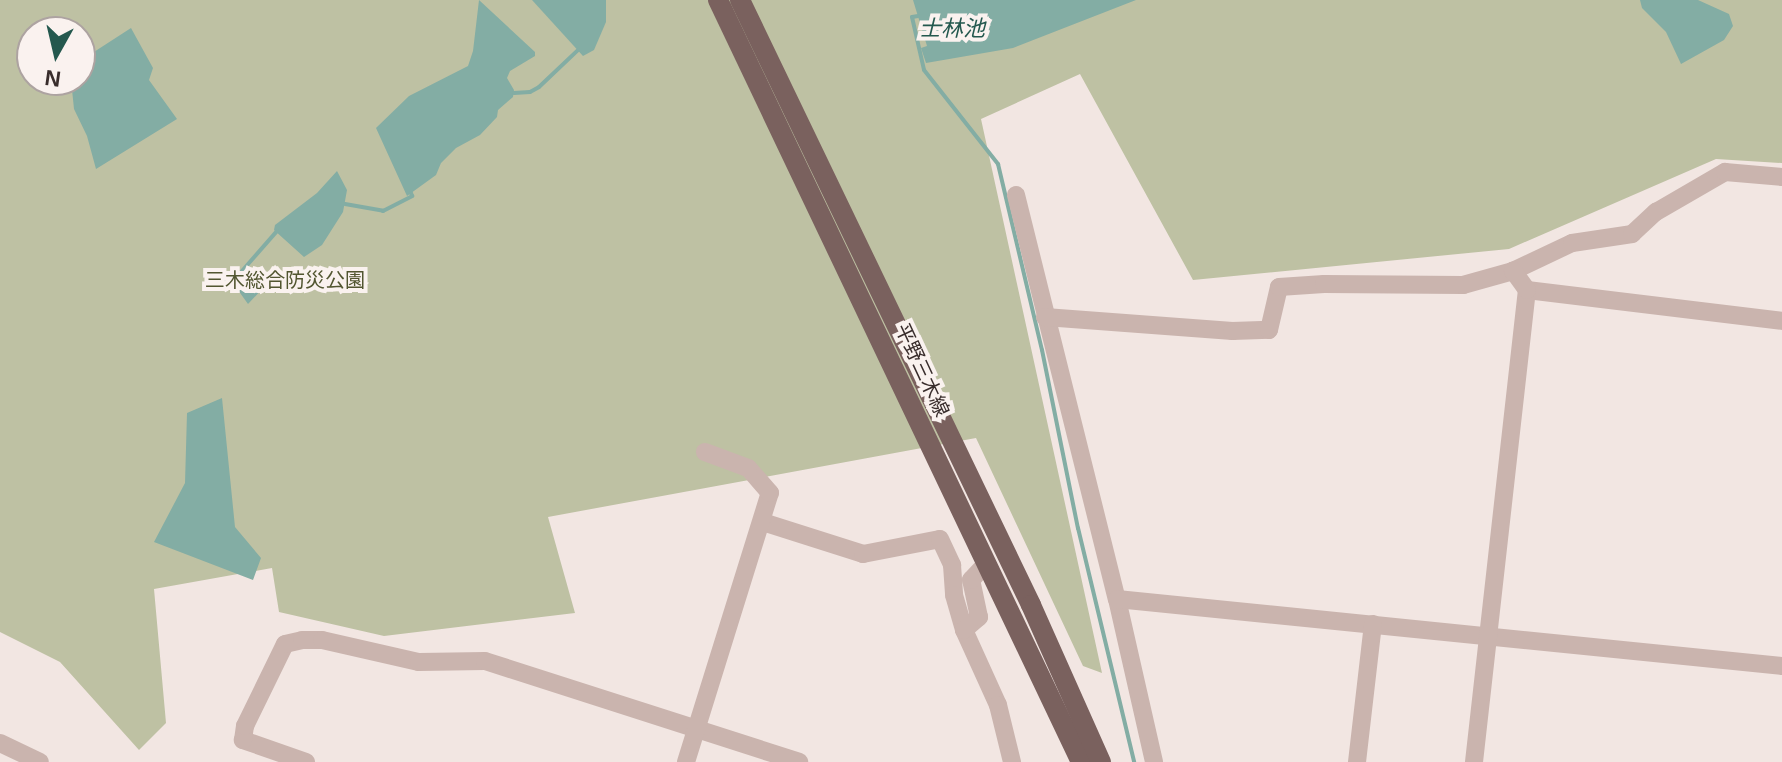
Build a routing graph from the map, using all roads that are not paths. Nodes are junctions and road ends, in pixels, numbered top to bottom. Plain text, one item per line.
1 (718, 0) edge
2 (740, 0) edge
3 (1782, 177) edge
4 (1016, 195) dead end
5 (1513, 271) junction
6 (1527, 290) junction
7 (1045, 317) junction
8 (1782, 321) edge
9 (705, 452) dead end
10 (763, 522) junction
11 (987, 563) junction
12 (1117, 599) junction
13 (1373, 624) junction
14 (964, 630) junction
15 (1489, 636) junction
16 (1782, 666) edge
17 (697, 730) junction
18 (0, 743) edge
19 (40, 762) edge
20 (306, 762) edge
21 (686, 762) edge
22 (799, 762) edge
23 (1012, 762) edge
24 (1081, 762) edge
25 (1101, 762) edge
26 (1154, 762) edge
27 (1357, 762) edge
28 (1474, 762) edge

1 - 11 main road, 平野三木線
2 - 25 main road, 平野三木線
3 - 5 street
4 - 7 street
5 - 6 street
5 - 7 street
6 - 8 street
6 - 15 street
7 - 12 street
9 - 10 street
10 - 14 street
10 - 17 street
11 - 14 street
11 - 24 main road, 平野三木線
12 - 13 street
12 - 26 street
13 - 15 street
13 - 27 street
14 - 23 street
15 - 16 street
15 - 28 street
17 - 20 street
17 - 21 street
17 - 22 street
18 - 19 street

